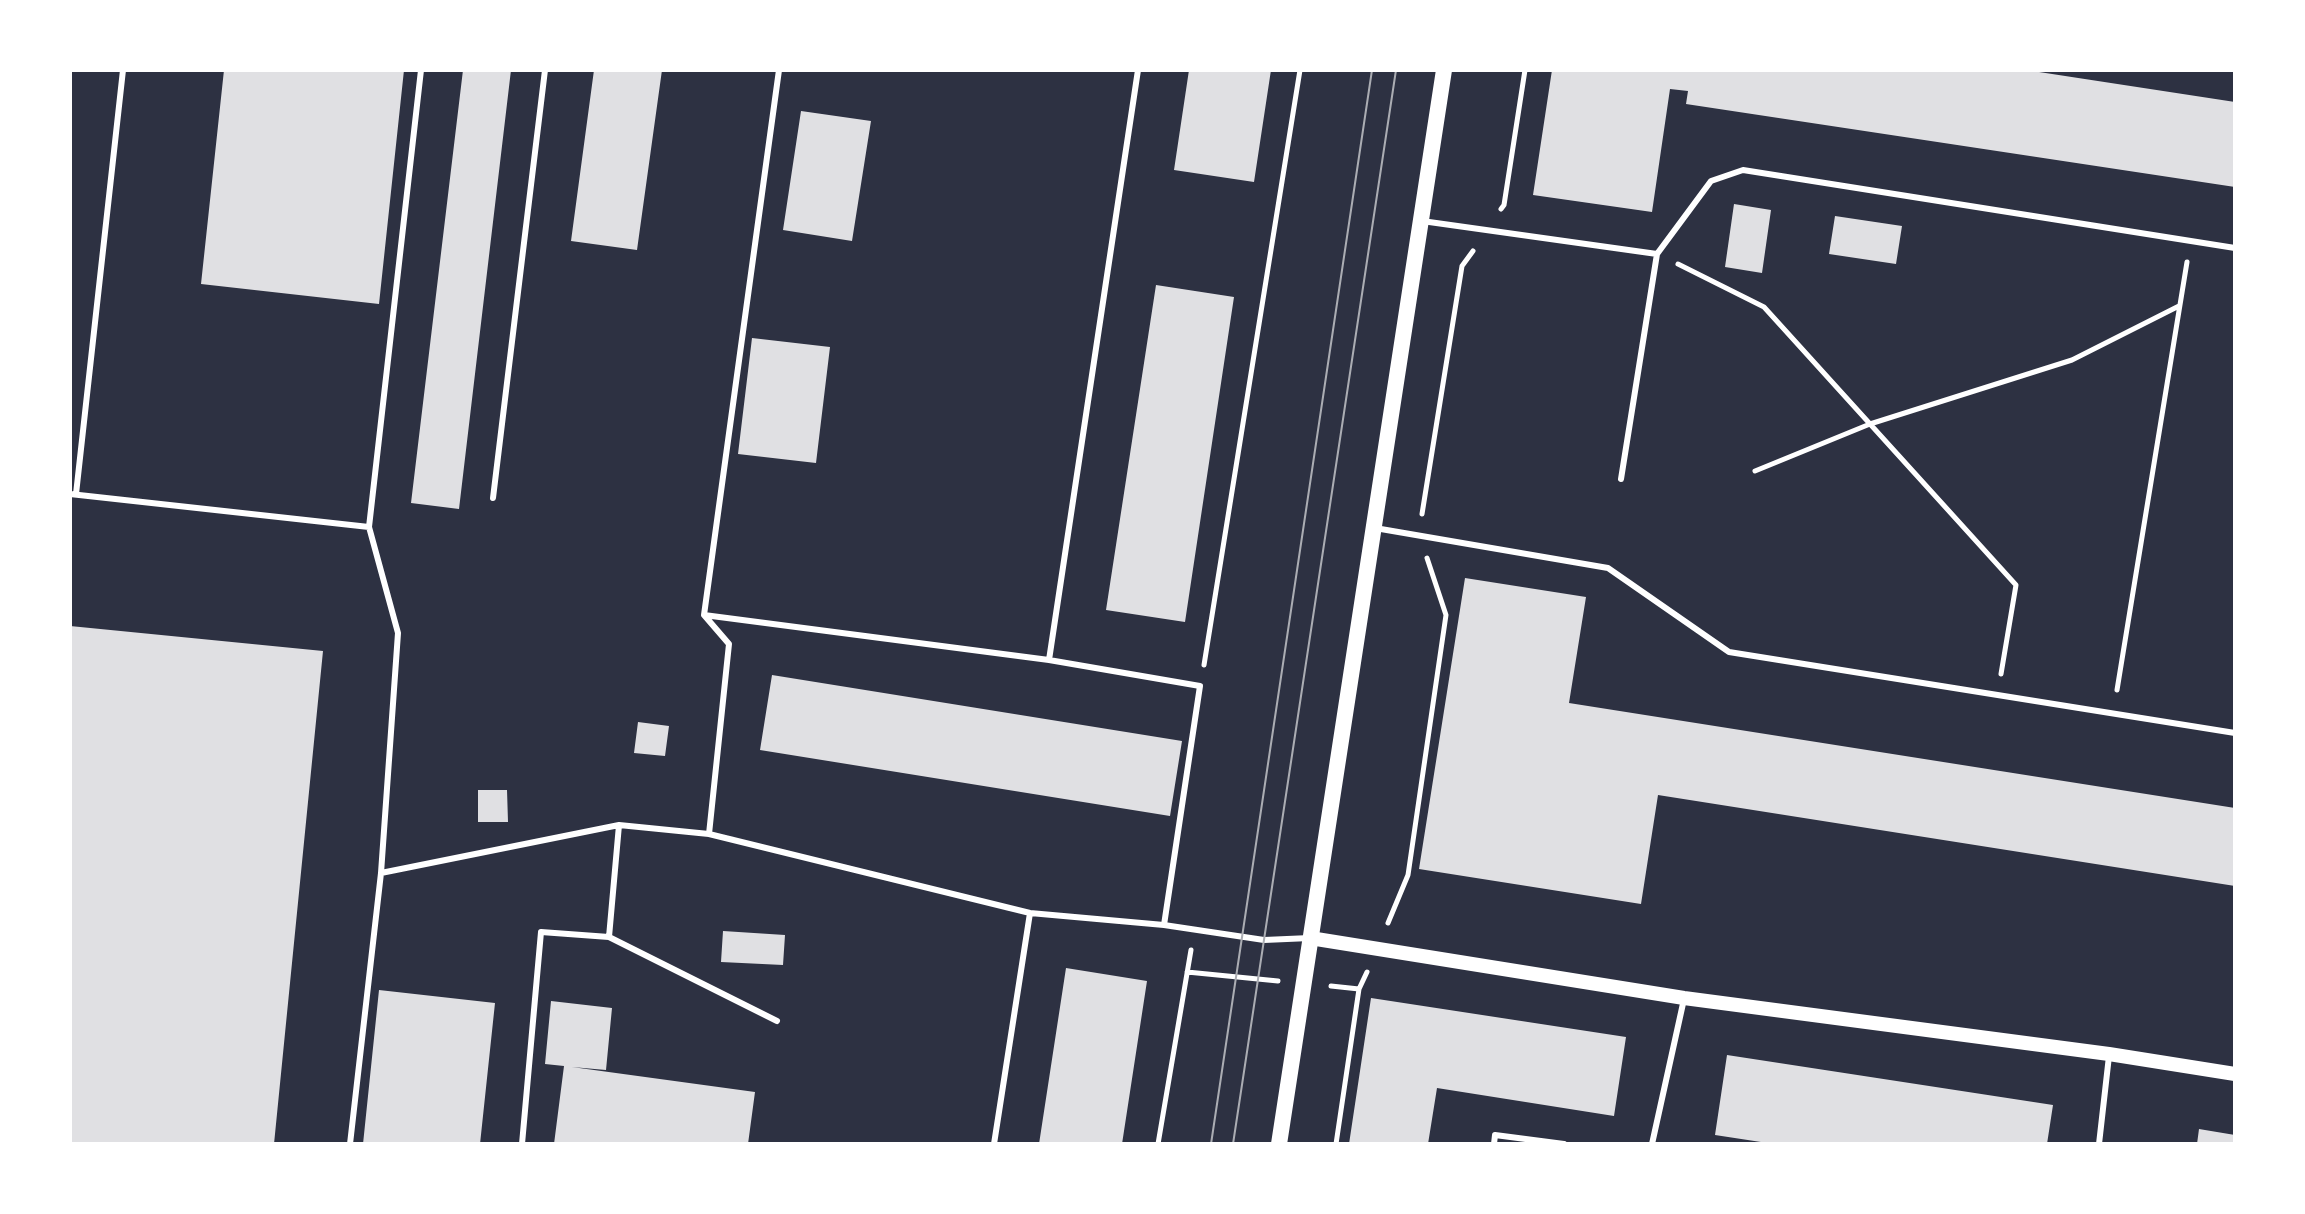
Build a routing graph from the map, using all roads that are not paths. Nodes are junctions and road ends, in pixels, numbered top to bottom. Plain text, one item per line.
1 (123, 70) edge
2 (421, 70) edge
3 (545, 70) edge
4 (779, 70) edge
5 (1138, 70) edge
6 (1444, 70) edge
7 (1421, 221) junction
8 (2235, 248) edge
9 (1657, 254) junction
10 (1621, 479) dead end
11 (73, 494) edge
12 (493, 498) dead end
13 (369, 527) junction
14 (1374, 528) junction
15 (704, 615) junction
16 (1049, 660) junction
17 (2235, 733) edge
18 (619, 825) junction
19 (709, 834) junction
20 (381, 873) junction
21 (1030, 913) junction
22 (1164, 925) junction
23 (609, 937) junction
24 (1310, 938) junction
25 (1684, 998) junction
26 (777, 1021) dead end
27 (2109, 1054) junction
28 (2235, 1074) edge
29 (350, 1144) edge
30 (522, 1144) edge
31 (994, 1144) edge
32 (1279, 1144) edge
33 (1494, 1144) edge
34 (1564, 1144) edge
35 (1652, 1144) edge
36 (2099, 1144) edge

1 - 11 lane
2 - 13 lane
3 - 12 lane
4 - 15 lane
5 - 16 lane
6 - 7 main road
7 - 9 lane
7 - 14 main road
8 - 9 lane
9 - 10 lane
11 - 13 lane
13 - 20 lane
14 - 17 lane
14 - 24 main road
15 - 16 lane
15 - 19 lane
16 - 22 lane
18 - 19 lane
18 - 20 lane
18 - 23 lane
19 - 21 lane
20 - 29 lane
21 - 22 lane
21 - 31 lane
22 - 24 lane
23 - 26 lane
23 - 30 lane
24 - 25 street
24 - 32 main road
25 - 27 street
25 - 35 lane
27 - 28 street
27 - 36 lane
33 - 34 lane

